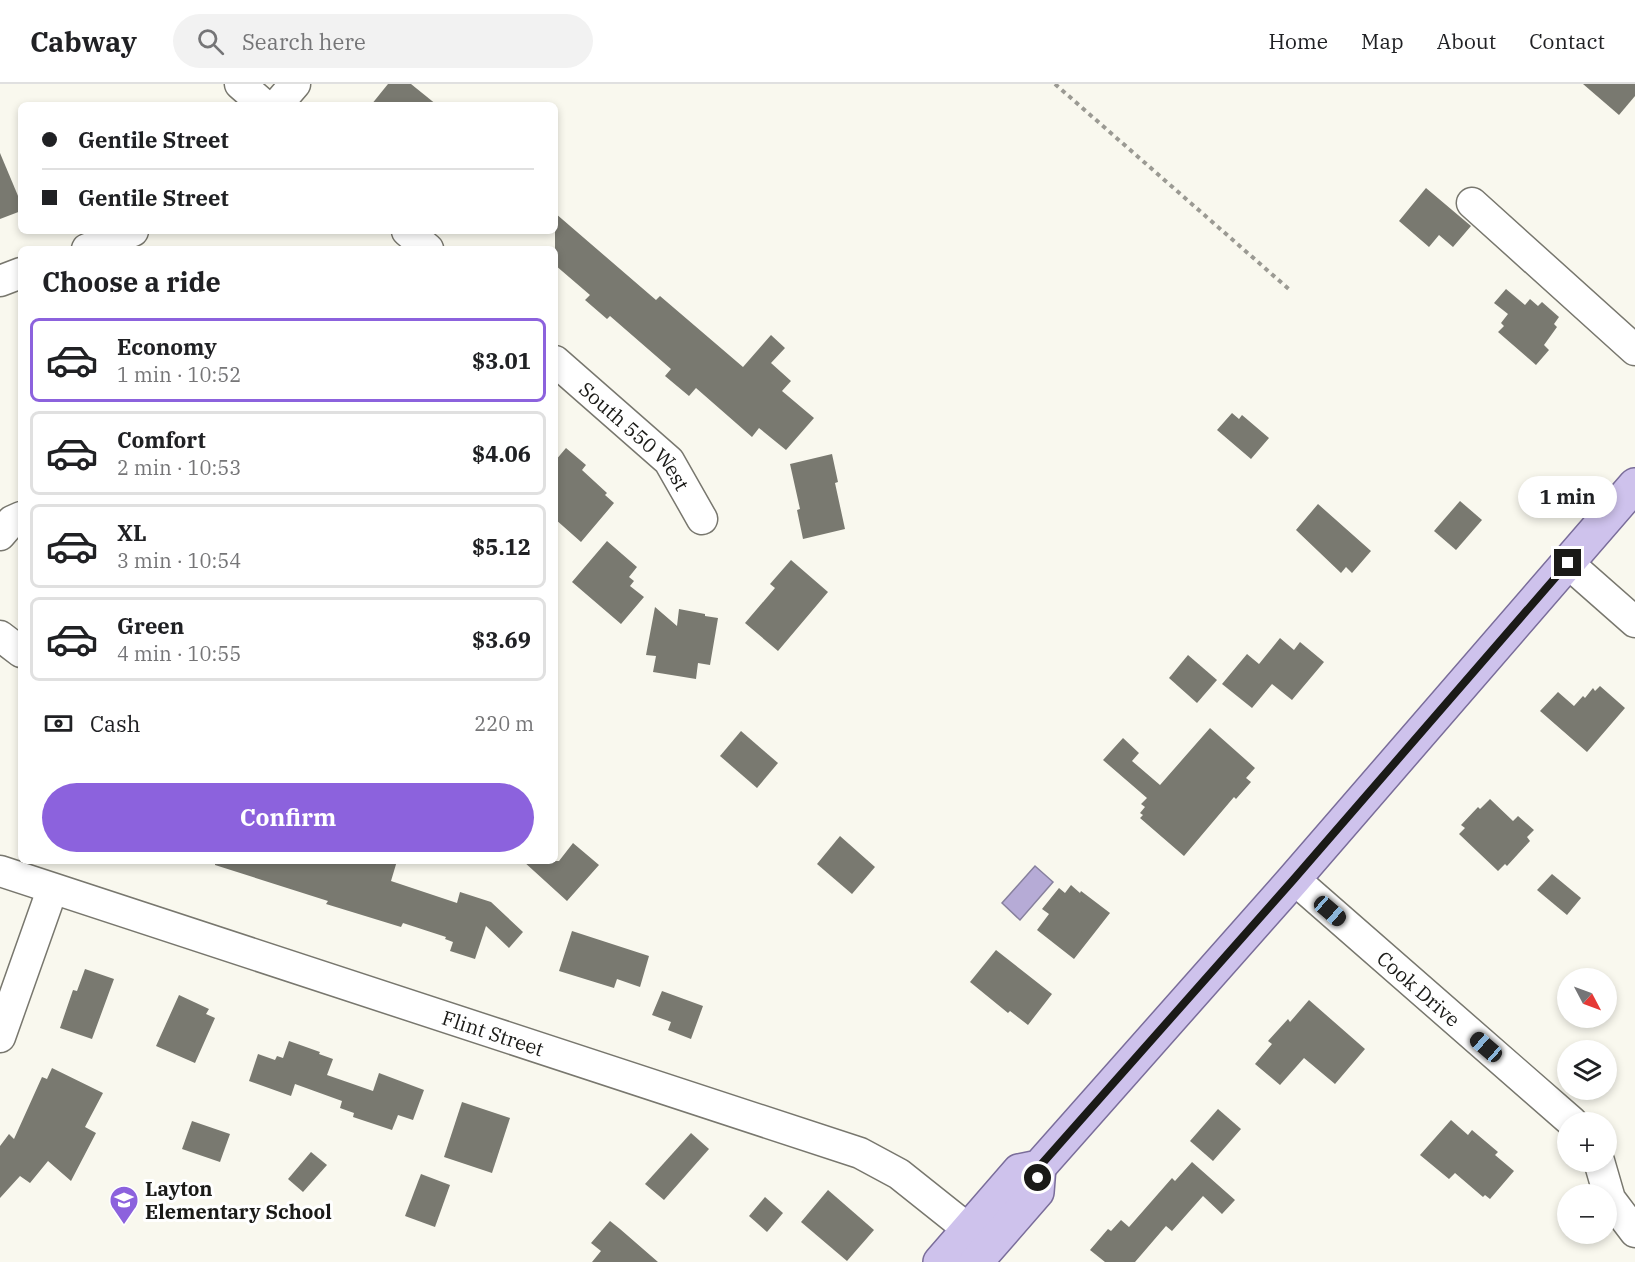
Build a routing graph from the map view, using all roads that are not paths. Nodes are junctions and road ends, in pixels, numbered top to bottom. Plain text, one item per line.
1 (240, 84) edge
2 (295, 84) edge
3 (261, 102) edge
4 (280, 102) edge
5 (1472, 203) dead end
6 (125, 234) edge
7 (410, 234) edge
8 (95, 246) edge
9 (424, 246) edge
10 (18, 274) edge
11 (0, 281) edge
12 (1635, 350) edge
13 (558, 364) edge
14 (1635, 485) edge
15 (18, 518) edge
16 (702, 519) dead end
17 (0, 535) edge
18 (1568, 563) junction
19 (1635, 622) edge
20 (0, 636) edge
21 (18, 650) edge
22 (16, 870) edge
23 (1294, 879) junction
24 (52, 890) junction
25 (0, 1037) edge
26 (1561, 1112) edge
27 (1039, 1172) junction
28 (1602, 1172) edge
29 (968, 1229) junction
30 (1635, 1232) edge
31 (940, 1262) edge
32 (956, 1262) edge
33 (976, 1262) edge

1 - 3 street
2 - 4 street
5 - 12 street
6 - 8 street
7 - 9 street
10 - 11 street
13 - 16 street, South 550 West
14 - 18 main road
15 - 17 street
18 - 19 street
18 - 23 main road
20 - 21 street
22 - 24 street, Flint Street
23 - 26 street, Cook Drive
23 - 27 main road
24 - 25 street
24 - 29 street, Flint Street
27 - 29 main road
27 - 33 main road
28 - 30 street
29 - 31 main road
29 - 32 main road

